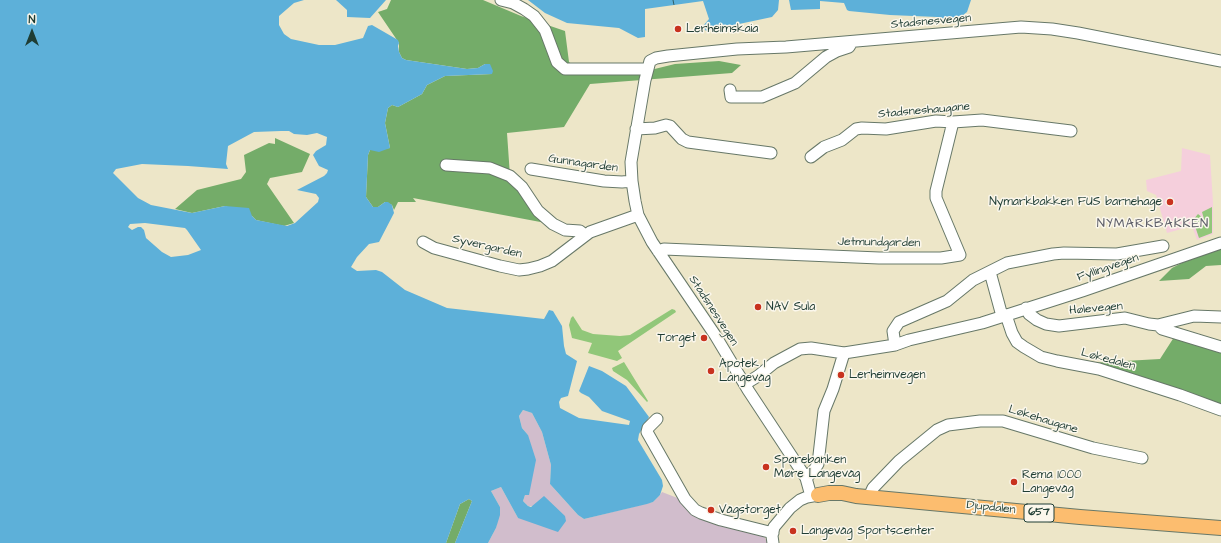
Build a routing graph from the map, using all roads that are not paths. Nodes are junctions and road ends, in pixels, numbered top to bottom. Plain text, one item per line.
1 (501, 0) edge
2 (852, 41) junction
3 (1221, 60) edge
4 (648, 69) junction
5 (730, 90) dead end
6 (952, 122) junction
7 (636, 129) junction
8 (1071, 131) dead end
9 (771, 153) dead end
10 (811, 157) dead end
11 (446, 165) dead end
12 (531, 169) dead end
13 (632, 181) junction
14 (638, 215) junction
15 (585, 236) junction
16 (423, 242) dead end
17 (1221, 243) edge
18 (1163, 246) dead end
19 (658, 250) junction
20 (990, 272) junction
21 (1026, 308) junction
22 (1004, 315) junction
23 (1221, 317) edge
24 (1158, 324) junction
25 (894, 345) junction
26 (1221, 347) edge
27 (844, 353) junction
28 (745, 384) junction
29 (1221, 410) edge
30 (657, 419) dead end
31 (1142, 458) dead end
32 (806, 478) junction
33 (815, 495) junction
34 (862, 496) junction
35 (1221, 528) edge
36 (773, 538) edge

1 - 4 street
2 - 3 street, Stadsnesvegen
2 - 4 street, Stadsnesvegen
2 - 5 street
4 - 7 street, Stadsnesvegen
6 - 8 street, Stadsneshaugane
6 - 10 street, Stadsneshaugane
6 - 19 street, Jetmundgarden
7 - 9 street
7 - 13 street, Stadsnesvegen
11 - 15 street
12 - 13 street, Gunnagarden
13 - 14 street, Stadsnesvegen
14 - 15 street, Syvergarden
14 - 19 street, Stadsnesvegen
15 - 16 street, Syvergarden
17 - 21 street, Fyllingvegen
18 - 20 street, Fyllingvegen
19 - 28 street, Stadsnesvegen
20 - 22 street
20 - 25 street, Fyllingvegen
21 - 22 street, Fyllingvegen
21 - 24 street, Hølevegen
22 - 25 street, Fyllingvegen
22 - 29 street, Løkedalen
23 - 24 street, Hølevegen
24 - 26 street
25 - 27 street, Fyllingvegen
27 - 28 street, Fyllingvegen
27 - 32 street
28 - 32 street, Stadsnesvegen
30 - 36 street
31 - 34 street, Løkehaugane
32 - 33 street, Stadsnesvegen
33 - 34 main road, Djupdalen / 657
33 - 36 street
34 - 35 main road, Djupdalen / 657

